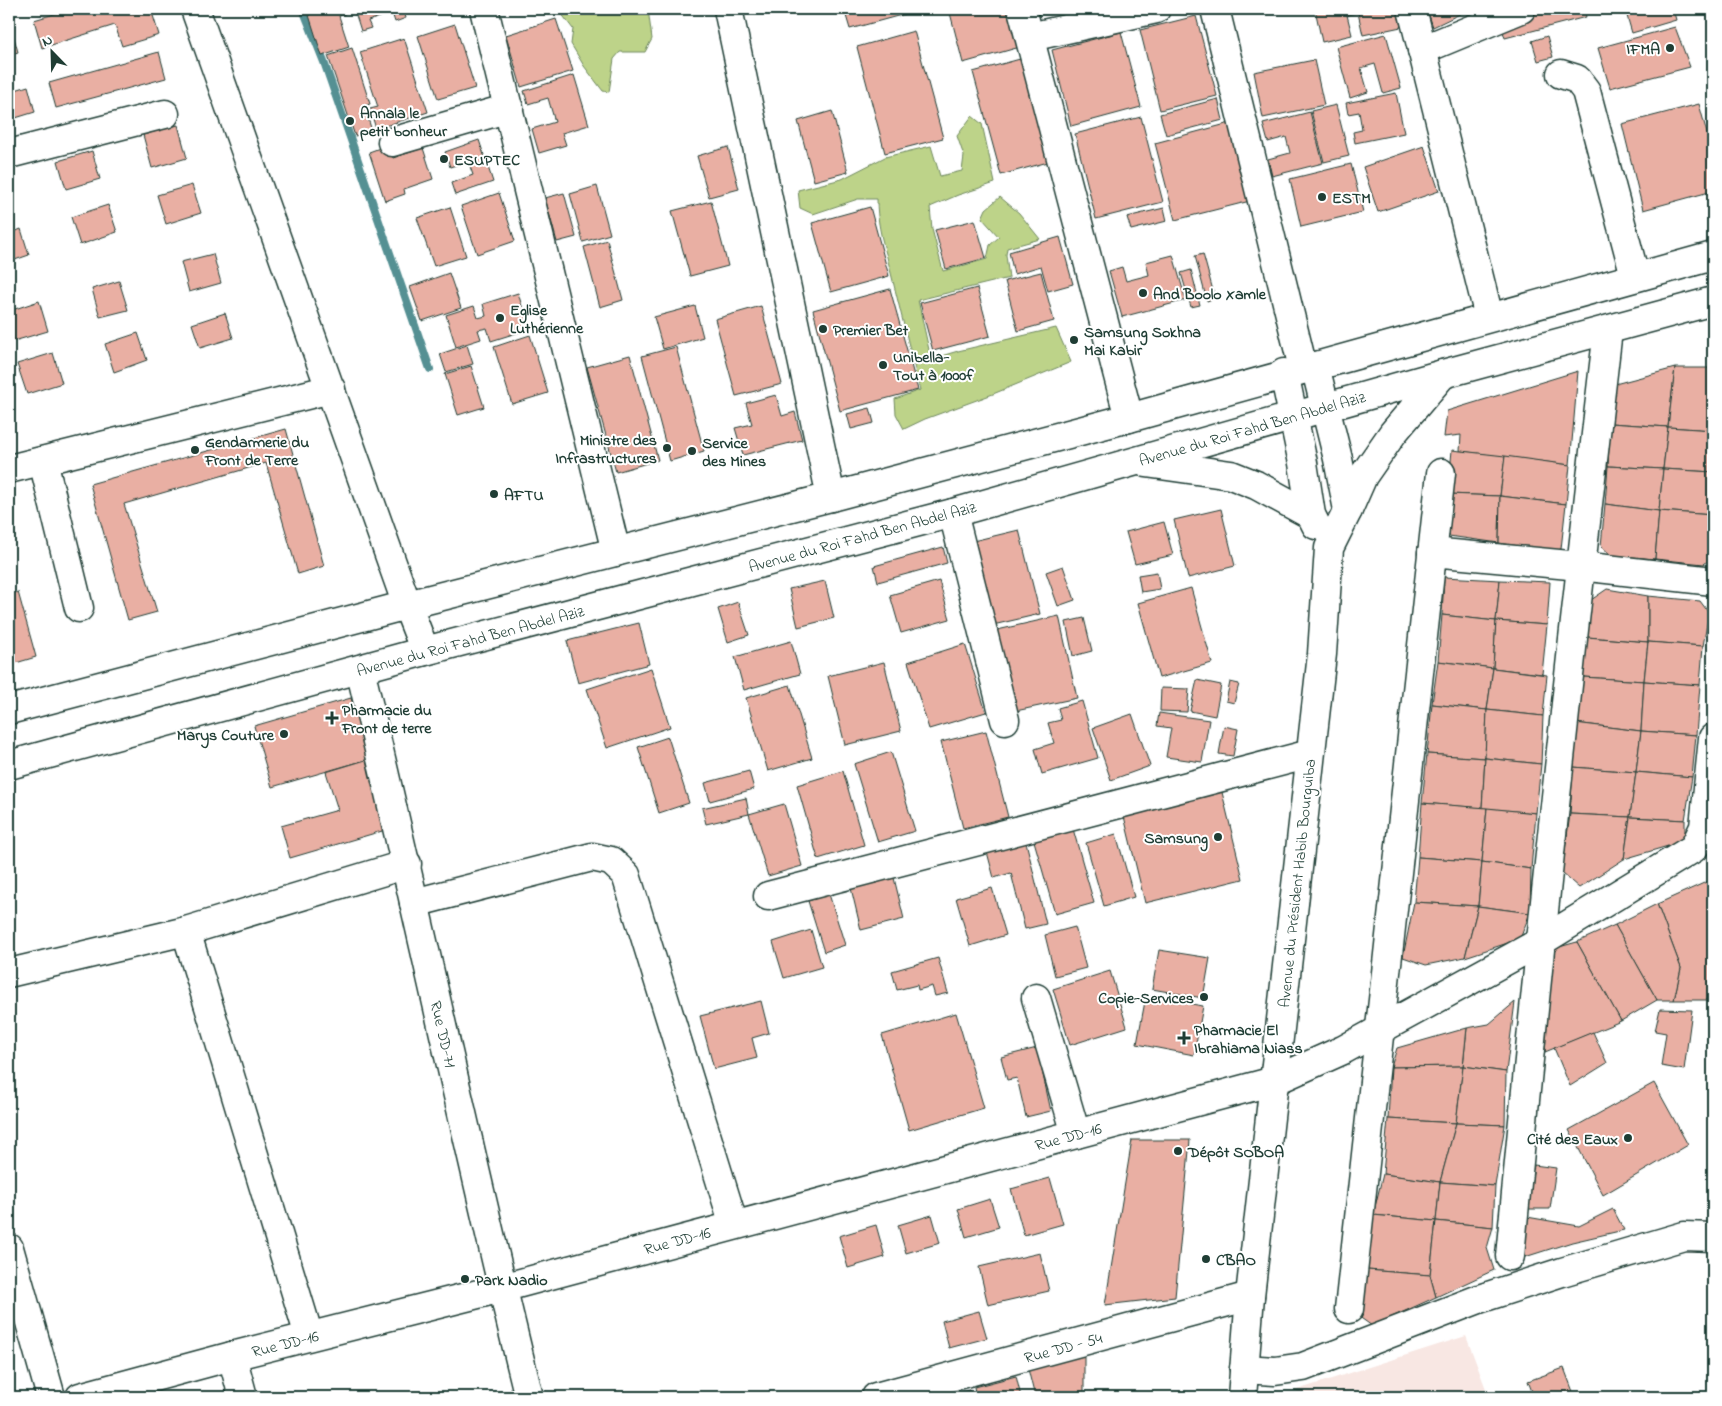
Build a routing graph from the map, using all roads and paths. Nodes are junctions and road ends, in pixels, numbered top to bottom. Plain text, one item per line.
1 (195, 9) edge
2 (484, 9) edge
3 (728, 9) edge
4 (1022, 9) edge
5 (1156, 9) edge
6 (1215, 9) edge
7 (1412, 9) edge
8 (1521, 9) edge
9 (1030, 37) junction
10 (1422, 50) junction
11 (1561, 74) dead end
12 (508, 108) junction
13 (165, 114) dead end
14 (392, 142) dead end
15 (9, 154) edge
16 (1713, 256) edge
17 (1635, 276) junction
18 (1713, 301) edge
19 (1490, 318) junction
20 (1608, 330) junction
21 (1301, 369) junction
22 (1443, 374) junction
23 (330, 390) junction
24 (1325, 407) junction
25 (1293, 416) junction
26 (1128, 418) junction
27 (43, 461) junction
28 (1135, 461) junction
29 (10, 465) edge
30 (1441, 474) dead end
31 (831, 497) junction
32 (1348, 510) junction
33 (954, 513) junction
34 (1311, 515) junction
35 (1329, 548) junction
36 (616, 552) junction
37 (1432, 552) junction
38 (1580, 566) junction
39 (1713, 581) edge
40 (407, 605) junction
41 (79, 608) dead end
42 (425, 650) junction
43 (360, 670) junction
44 (9, 710) edge
45 (1005, 720) dead end
46 (1713, 738) edge
47 (1310, 754) junction
48 (9, 765) edge
49 (1704, 855) edge
50 (406, 864) junction
51 (768, 896) dead end
52 (414, 904) junction
53 (186, 931) junction
54 (1540, 942) junction
55 (9, 973) edge
56 (1036, 998) dead end
57 (1379, 1030) junction
58 (1274, 1081) junction
59 (1076, 1134) junction
60 (734, 1225) junction
61 (1713, 1237) edge
62 (9, 1248) edge
63 (1510, 1256) dead end
64 (502, 1288) junction
65 (1250, 1296) junction
66 (1349, 1309) dead end
67 (309, 1336) junction
68 (232, 1356) junction
69 (1244, 1369) junction
70 (51, 1397) edge
71 (80, 1397) edge
72 (244, 1397) edge
73 (529, 1397) edge
74 (876, 1397) edge
75 (1242, 1397) edge

1 - 23 street
2 - 12 street
3 - 31 street
4 - 9 street
5 - 9 street
6 - 21 street
7 - 10 street
8 - 10 street
9 - 26 street
10 - 19 street
11 - 17 street
12 - 14 street
12 - 36 street
13 - 15 street
16 - 17 street
17 - 19 street
18 - 20 street, Avenue du Roi Fahd Ben Abdel Aziz
19 - 21 street
20 - 22 street, Avenue du Roi Fahd Ben Abdel Aziz
20 - 38 street
21 - 24 street
21 - 25 street
21 - 26 street
22 - 24 street, Avenue du Roi Fahd Ben Abdel Aziz
22 - 32 street
23 - 27 street
23 - 40 street
24 - 25 street, Avenue du Roi Fahd Ben Abdel Aziz
24 - 32 street
25 - 28 street, Avenue du Roi Fahd Ben Abdel Aziz
25 - 34 street
26 - 31 street
27 - 29 street
27 - 41 street
28 - 33 street, Avenue du Roi Fahd Ben Abdel Aziz
28 - 34 street
30 - 37 street
31 - 36 street
32 - 35 street
33 - 42 street, Avenue du Roi Fahd Ben Abdel Aziz
33 - 45 street
34 - 35 street
35 - 47 street, Avenue du Président Habib Bourguiba
36 - 40 street
37 - 38 street
37 - 57 street
38 - 39 street
38 - 54 street
40 - 42 street
40 - 44 street
42 - 43 street, Avenue du Roi Fahd Ben Abdel Aziz
43 - 48 street, Avenue du Roi Fahd Ben Abdel Aziz
43 - 50 street, Rue DD-71
46 - 49 street
47 - 51 street
47 - 58 street, Avenue du Président Habib Bourguiba
49 - 54 street, Rue DD-16
50 - 52 street, Rue DD-71
50 - 53 street
52 - 60 street
52 - 64 street, Rue DD-71
53 - 55 street
53 - 67 street
54 - 57 street, Rue DD-16
54 - 63 street
56 - 59 street
57 - 58 street, Rue DD-16
57 - 66 street
58 - 59 street, Rue DD-16
58 - 65 street, Avenue du Président Habib Bourguiba
59 - 60 street, Rue DD-16
60 - 64 street, Rue DD-16
61 - 69 street
62 - 70 street
64 - 67 street, Rue DD-16
64 - 73 street, Rue DD-71
65 - 69 street, Avenue du Président Habib Bourguiba
65 - 74 street, Rue DD - 54
67 - 68 street, Rue DD-16
68 - 71 street, Rue DD-16
68 - 72 street
69 - 75 street, Avenue du Président Habib Bourguiba

